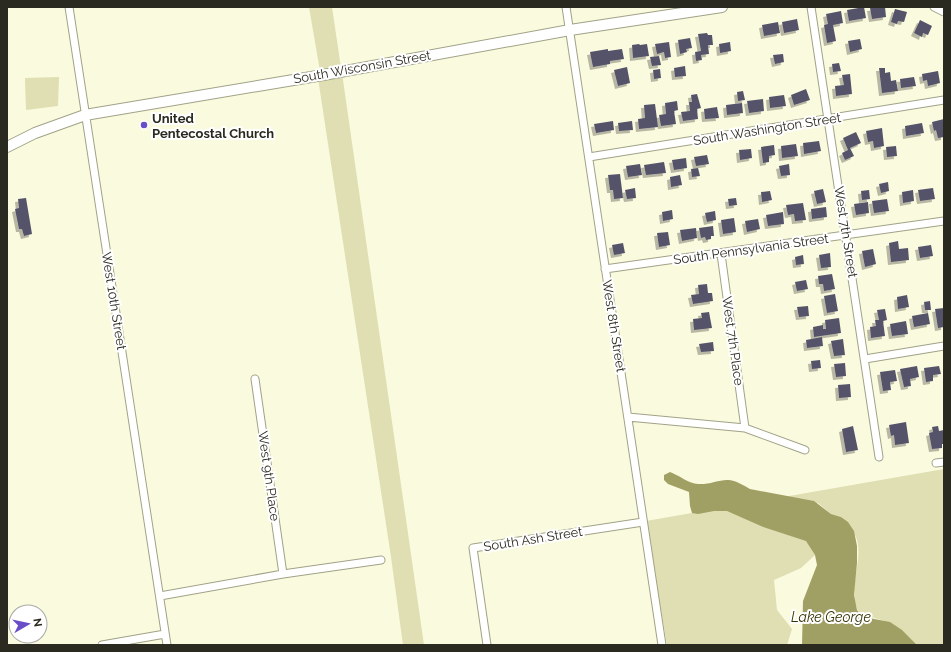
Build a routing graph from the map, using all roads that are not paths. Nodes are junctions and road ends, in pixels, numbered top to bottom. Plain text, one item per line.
1 (69, 7) edge
2 (566, 7) edge
3 (722, 7) edge
4 (811, 7) edge
5 (934, 7) edge
6 (688, 10) edge
7 (944, 12) edge
8 (570, 30) junction
9 (944, 100) edge
10 (85, 115) junction
11 (828, 119) junction
12 (7, 147) edge
13 (589, 156) junction
14 (944, 221) edge
15 (846, 235) junction
16 (721, 254) junction
17 (606, 270) junction
18 (944, 346) edge
19 (865, 359) junction
20 (255, 379) dead end
21 (628, 417) junction
22 (745, 428) junction
23 (805, 450) dead end
24 (879, 457) dead end
25 (944, 462) edge
26 (936, 463) dead end
27 (643, 522) junction
28 (381, 560) dead end
29 (283, 574) junction
30 (160, 596) junction
31 (165, 634) junction
32 (102, 645) edge
33 (167, 645) edge
34 (487, 645) edge
35 (662, 645) edge

1 - 10 street, West 10th Street
2 - 8 street, West 8th Street
3 - 6 street, South Wisconsin Street
4 - 11 street, West 7th Street
5 - 7 street
6 - 8 street, South Wisconsin Street
8 - 10 street, South Wisconsin Street
8 - 13 street, West 8th Street
9 - 11 street, South Washington Street
10 - 12 street, South Wisconsin Street
10 - 30 street, West 10th Street
11 - 13 street, South Washington Street
11 - 15 street, West 7th Street
13 - 17 street, West 8th Street
14 - 15 street, South Pennsylvania Street
15 - 16 street, South Pennsylvania Street
15 - 19 street, West 7th Street
16 - 17 street, South Pennsylvania Street
16 - 22 street, West 7th Place
17 - 21 street, West 8th Street
18 - 19 street
19 - 24 street, West 7th Street
20 - 29 street, West 9th Place
21 - 22 street
21 - 27 street, West 8th Street
22 - 23 street
25 - 26 street
27 - 34 street, South Ash Street
27 - 35 street, West 8th Street
28 - 29 street
29 - 30 street
30 - 31 street, West 10th Street
31 - 32 street
31 - 33 street

